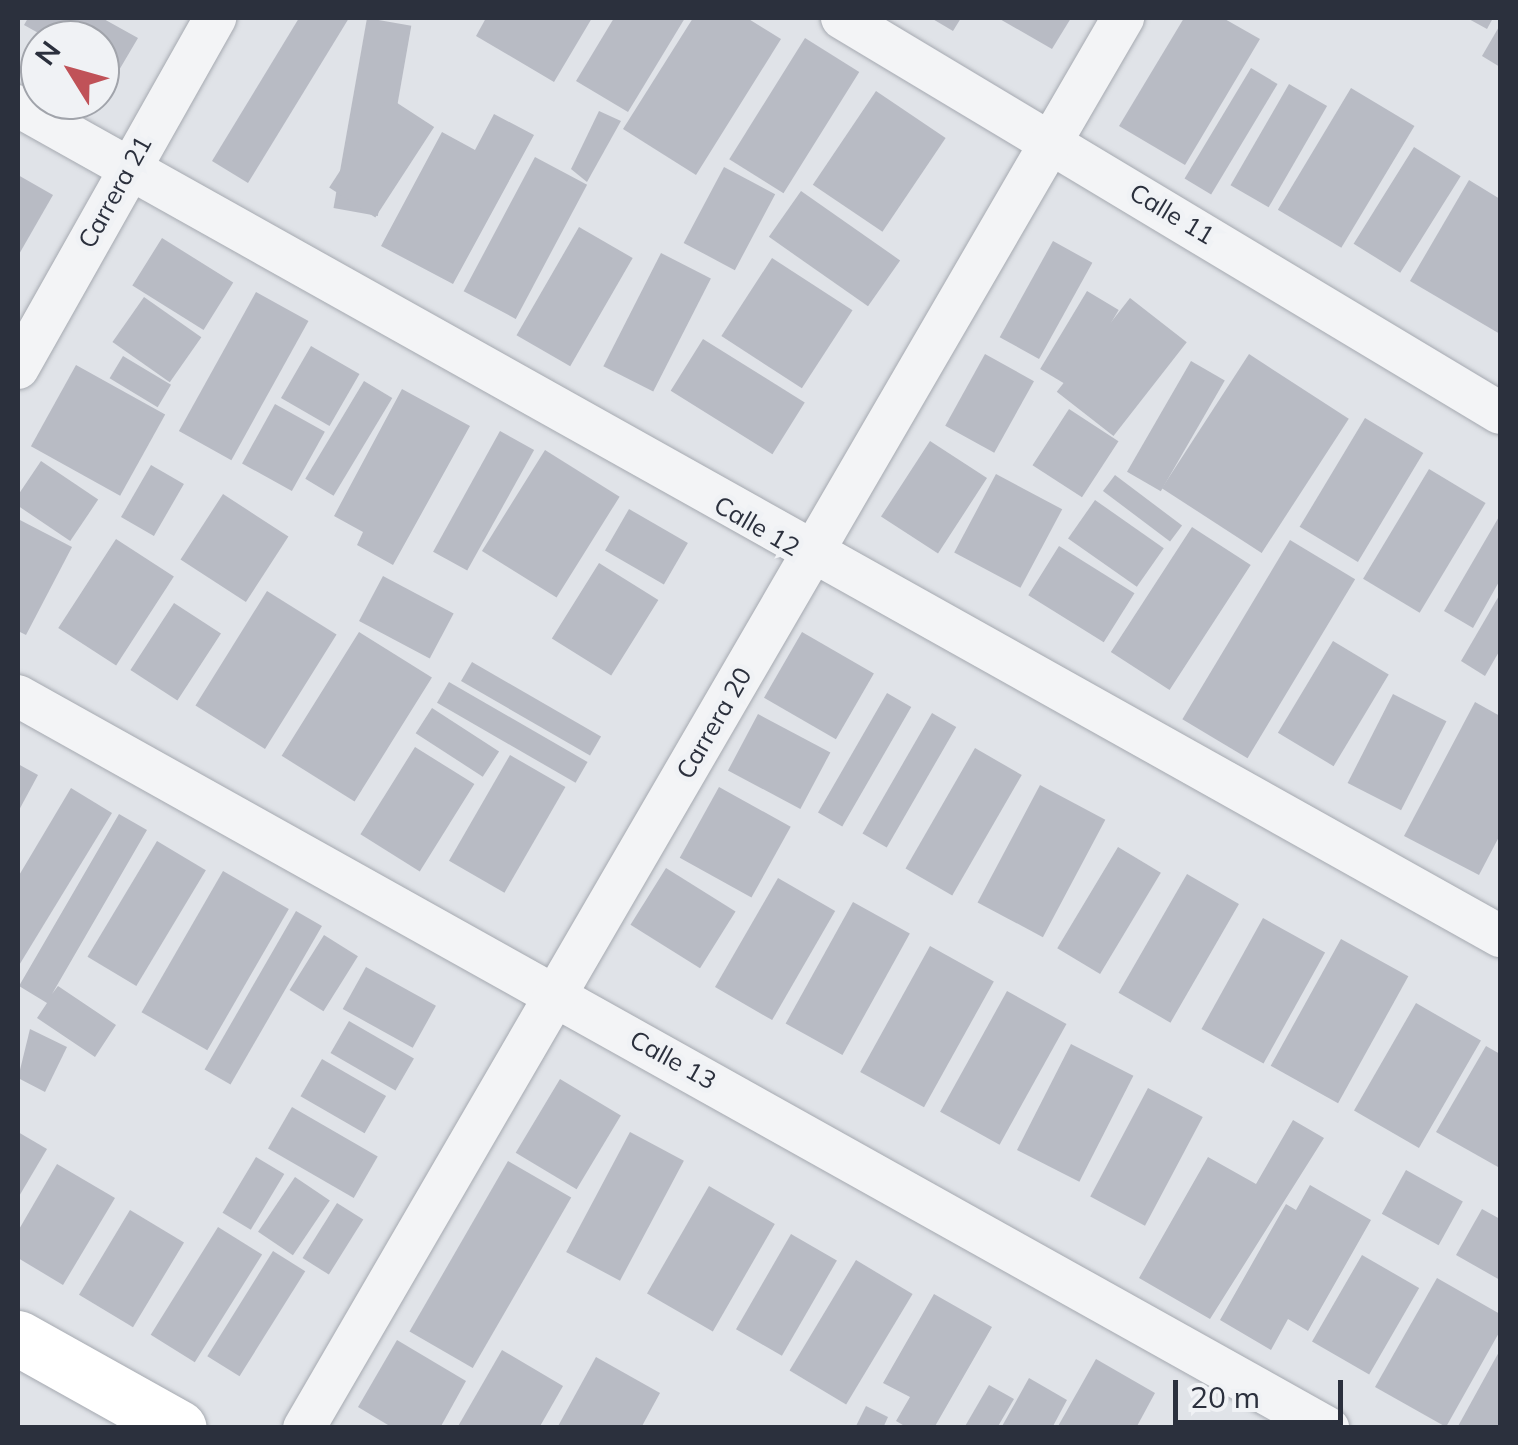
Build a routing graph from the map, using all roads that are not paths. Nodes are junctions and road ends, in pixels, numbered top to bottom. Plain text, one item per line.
1 (215, 18) edge
2 (842, 18) edge
3 (1124, 18) edge
4 (18, 106) edge
5 (1052, 141) junction
6 (127, 168) junction
7 (18, 368) edge
8 (1500, 413) edge
9 (811, 556) junction
10 (18, 696) edge
11 (1500, 936) edge
12 (556, 994) junction
13 (18, 1338) edge
14 (179, 1428) edge
15 (304, 1428) edge
16 (1328, 1428) edge

1 - 6 street, Carrera 21
2 - 5 street, Calle 11
3 - 5 street, Carrera 20
4 - 6 street, Calle 12
5 - 8 street, Calle 11
5 - 9 street, Carrera 20
6 - 7 street, Carrera 21
6 - 9 street, Calle 12
9 - 11 street, Calle 12
9 - 12 street, Carrera 20
10 - 12 street, Calle 13
12 - 15 street, Carrera 20
12 - 16 street, Calle 13
13 - 14 street

